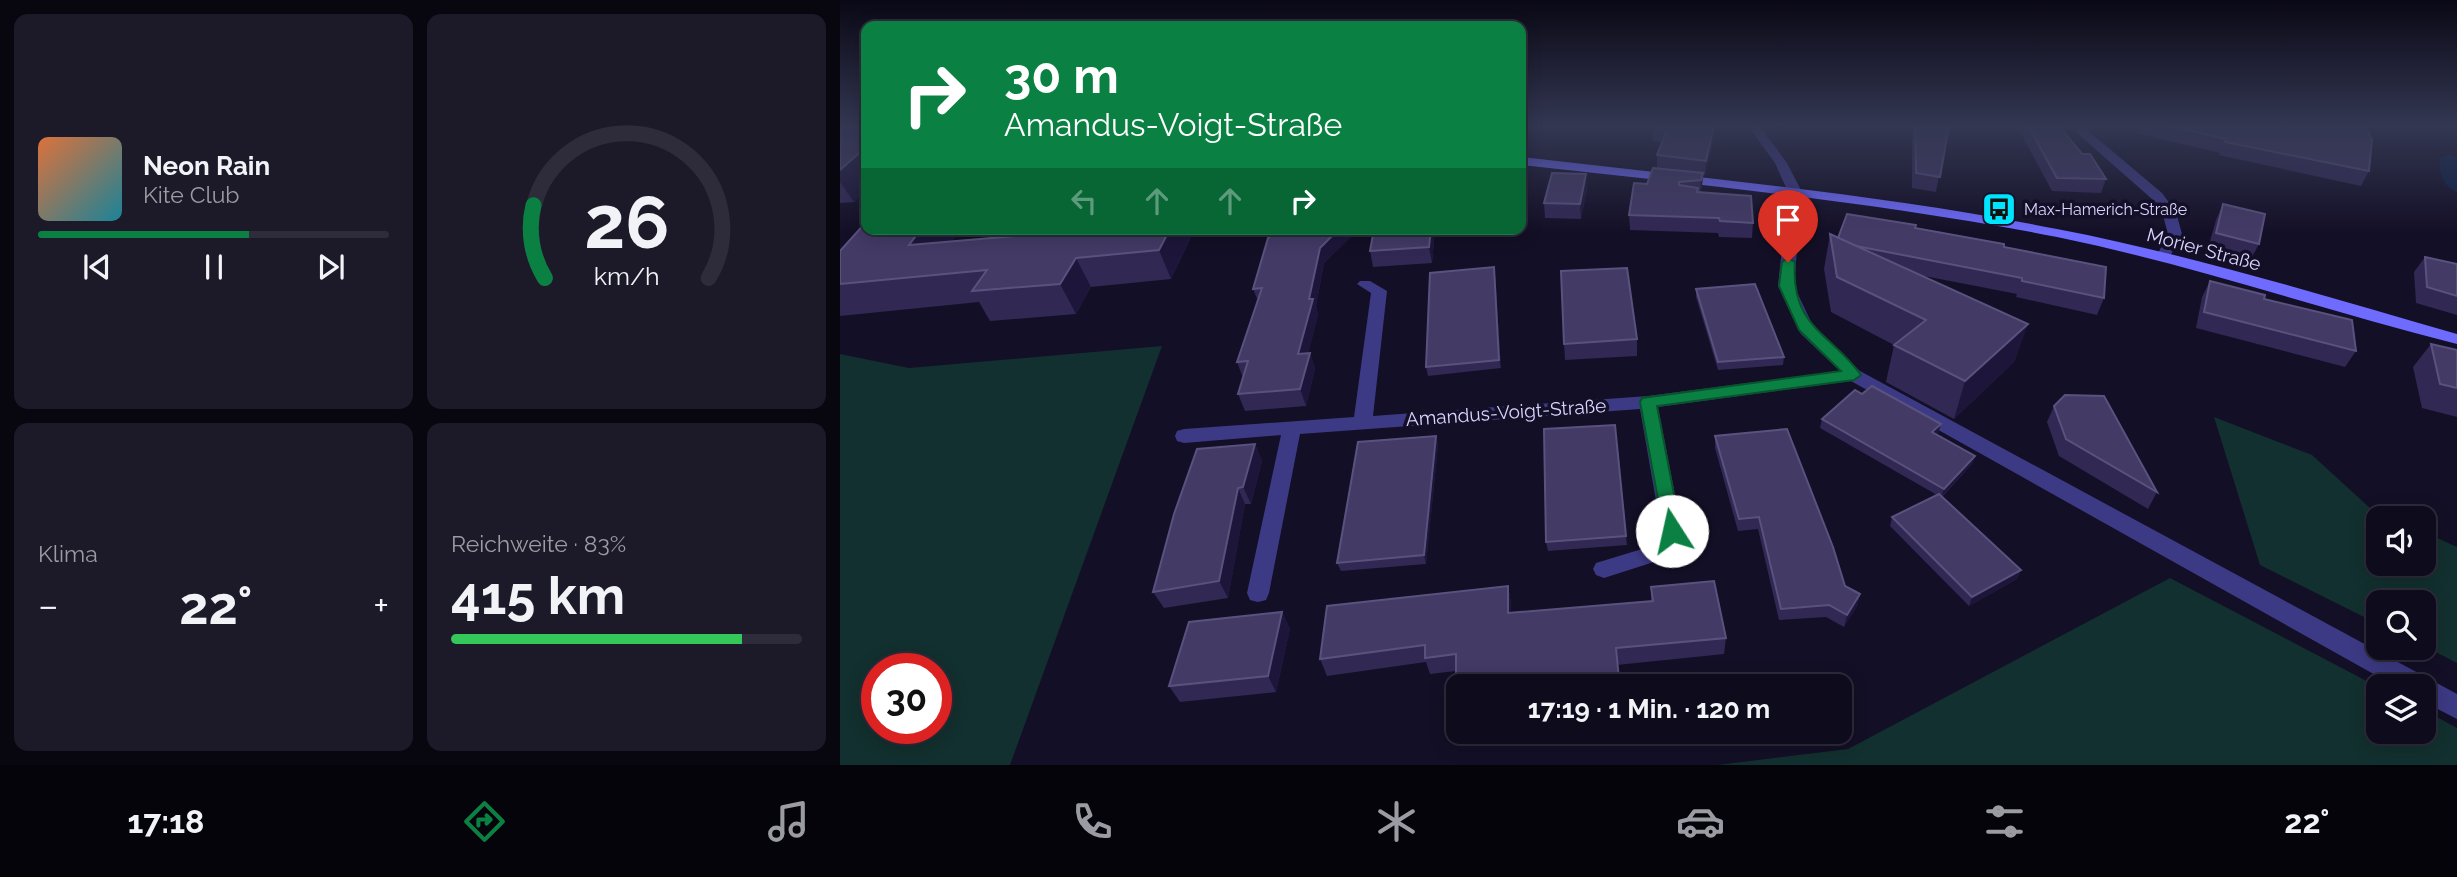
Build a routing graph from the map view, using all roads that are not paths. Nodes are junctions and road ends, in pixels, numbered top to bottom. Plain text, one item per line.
1 (1527, 162) edge
2 (1781, 162) edge
3 (2117, 162) edge
4 (1795, 192) junction
5 (2163, 257) junction
6 (1365, 284) dead end
7 (2457, 340) edge
8 (1854, 375) junction
9 (1648, 402) junction
10 (1363, 422) junction
11 (1292, 427) junction
12 (1184, 436) dead end
13 (1604, 569) dead end
14 (1258, 593) dead end
15 (2396, 674) edge
16 (2436, 696) edge
17 (2457, 707) edge

1 - 4 main road, Morier Straße
2 - 4 street
3 - 5 street
4 - 5 main road, Morier Straße
4 - 8 street
5 - 7 main road, Morier Straße
6 - 10 street
8 - 9 street, Amandus-Voigt-Straße
8 - 15 street
9 - 10 street, Amandus-Voigt-Straße
9 - 13 street
10 - 11 street, Amandus-Voigt-Straße
11 - 12 street, Amandus-Voigt-Straße
11 - 14 street
16 - 17 street

